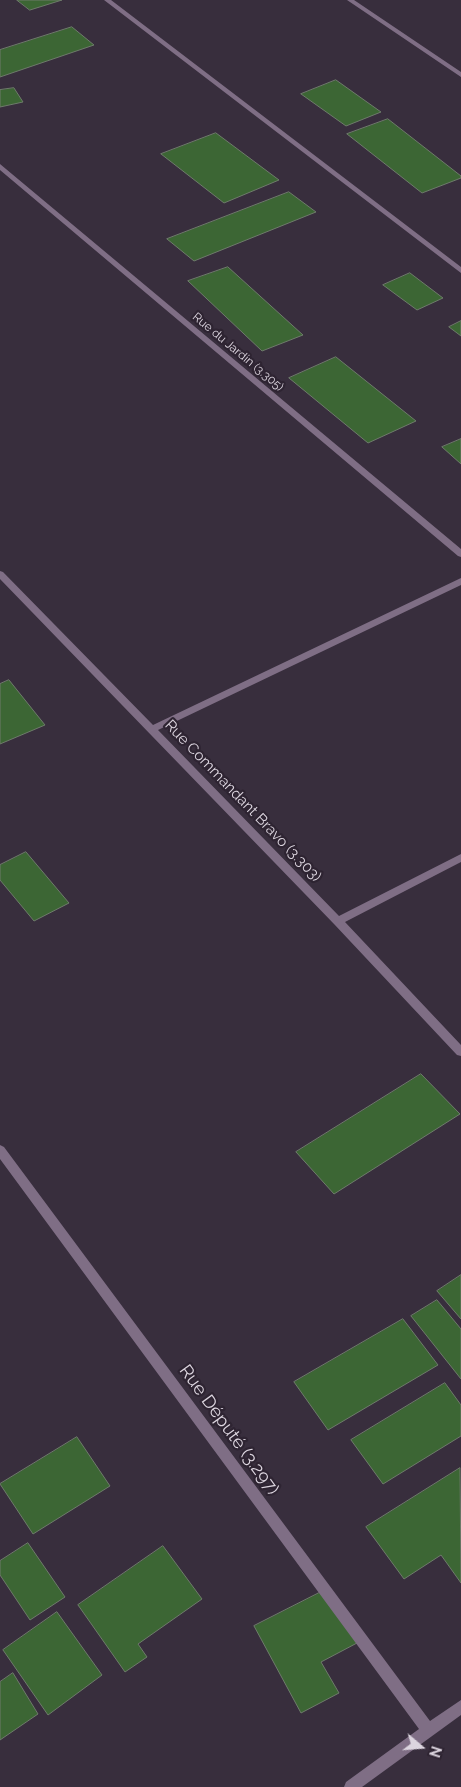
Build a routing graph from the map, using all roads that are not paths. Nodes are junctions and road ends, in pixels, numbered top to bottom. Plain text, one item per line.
1 (107, 0) edge
2 (350, 0) edge
3 (461, 75) edge
4 (0, 166) edge
5 (461, 271) edge
6 (461, 554) edge
7 (0, 574) edge
8 (461, 581) edge
9 (152, 729) junction
10 (461, 858) edge
11 (338, 921) junction
12 (461, 1052) edge
13 (0, 1150) edge
14 (461, 1707) edge
15 (429, 1731) junction
16 (351, 1787) edge

1 - 5 street
2 - 3 street
4 - 6 street, Rue du Jardin (3.305)
7 - 9 street, Rue Commandant Bravo (3.303)
8 - 9 street
9 - 11 street, Rue Commandant Bravo (3.303)
10 - 11 street
11 - 12 street, Rue Commandant Bravo (3.303)
13 - 15 street, Rue Député (3.297)
14 - 15 street
15 - 16 street

